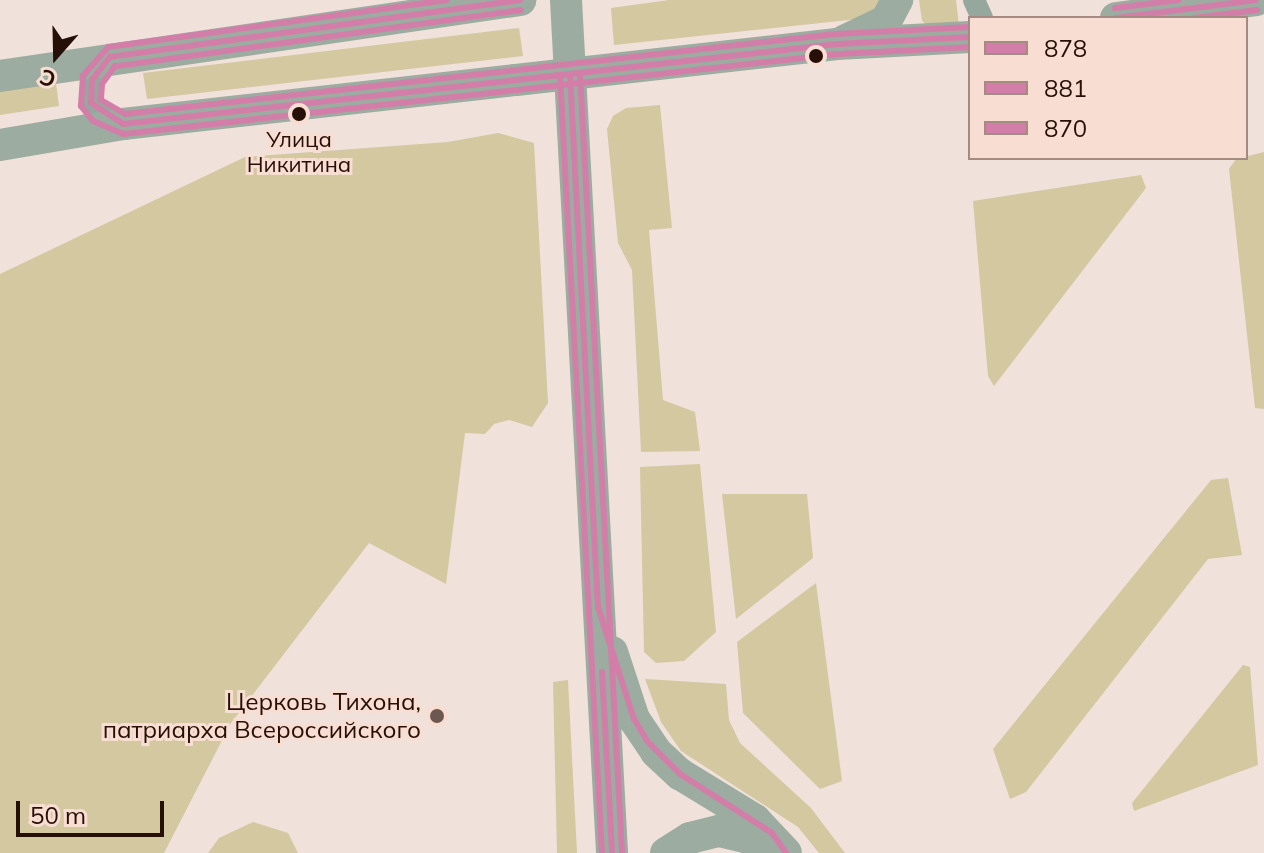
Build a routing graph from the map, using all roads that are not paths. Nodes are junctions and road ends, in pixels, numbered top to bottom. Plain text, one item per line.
1 (520, 0) edge
2 (566, 0) edge
3 (897, 0) edge
4 (1256, 0) edge
5 (1132, 16) edge
6 (968, 37) edge
7 (837, 44) junction
8 (110, 57) junction
9 (570, 75) junction
10 (0, 76) edge
11 (123, 124) junction
12 (0, 145) edge
13 (598, 607) junction
14 (612, 853) edge
15 (666, 853) edge
16 (773, 853) edge
17 (786, 853) edge

1 - 8 street
2 - 9 street
3 - 7 street
4 - 5 street
6 - 7 street
7 - 9 street
8 - 10 street
8 - 11 street
9 - 11 street
9 - 13 street
11 - 12 street
13 - 14 street
13 - 17 street
15 - 16 street

